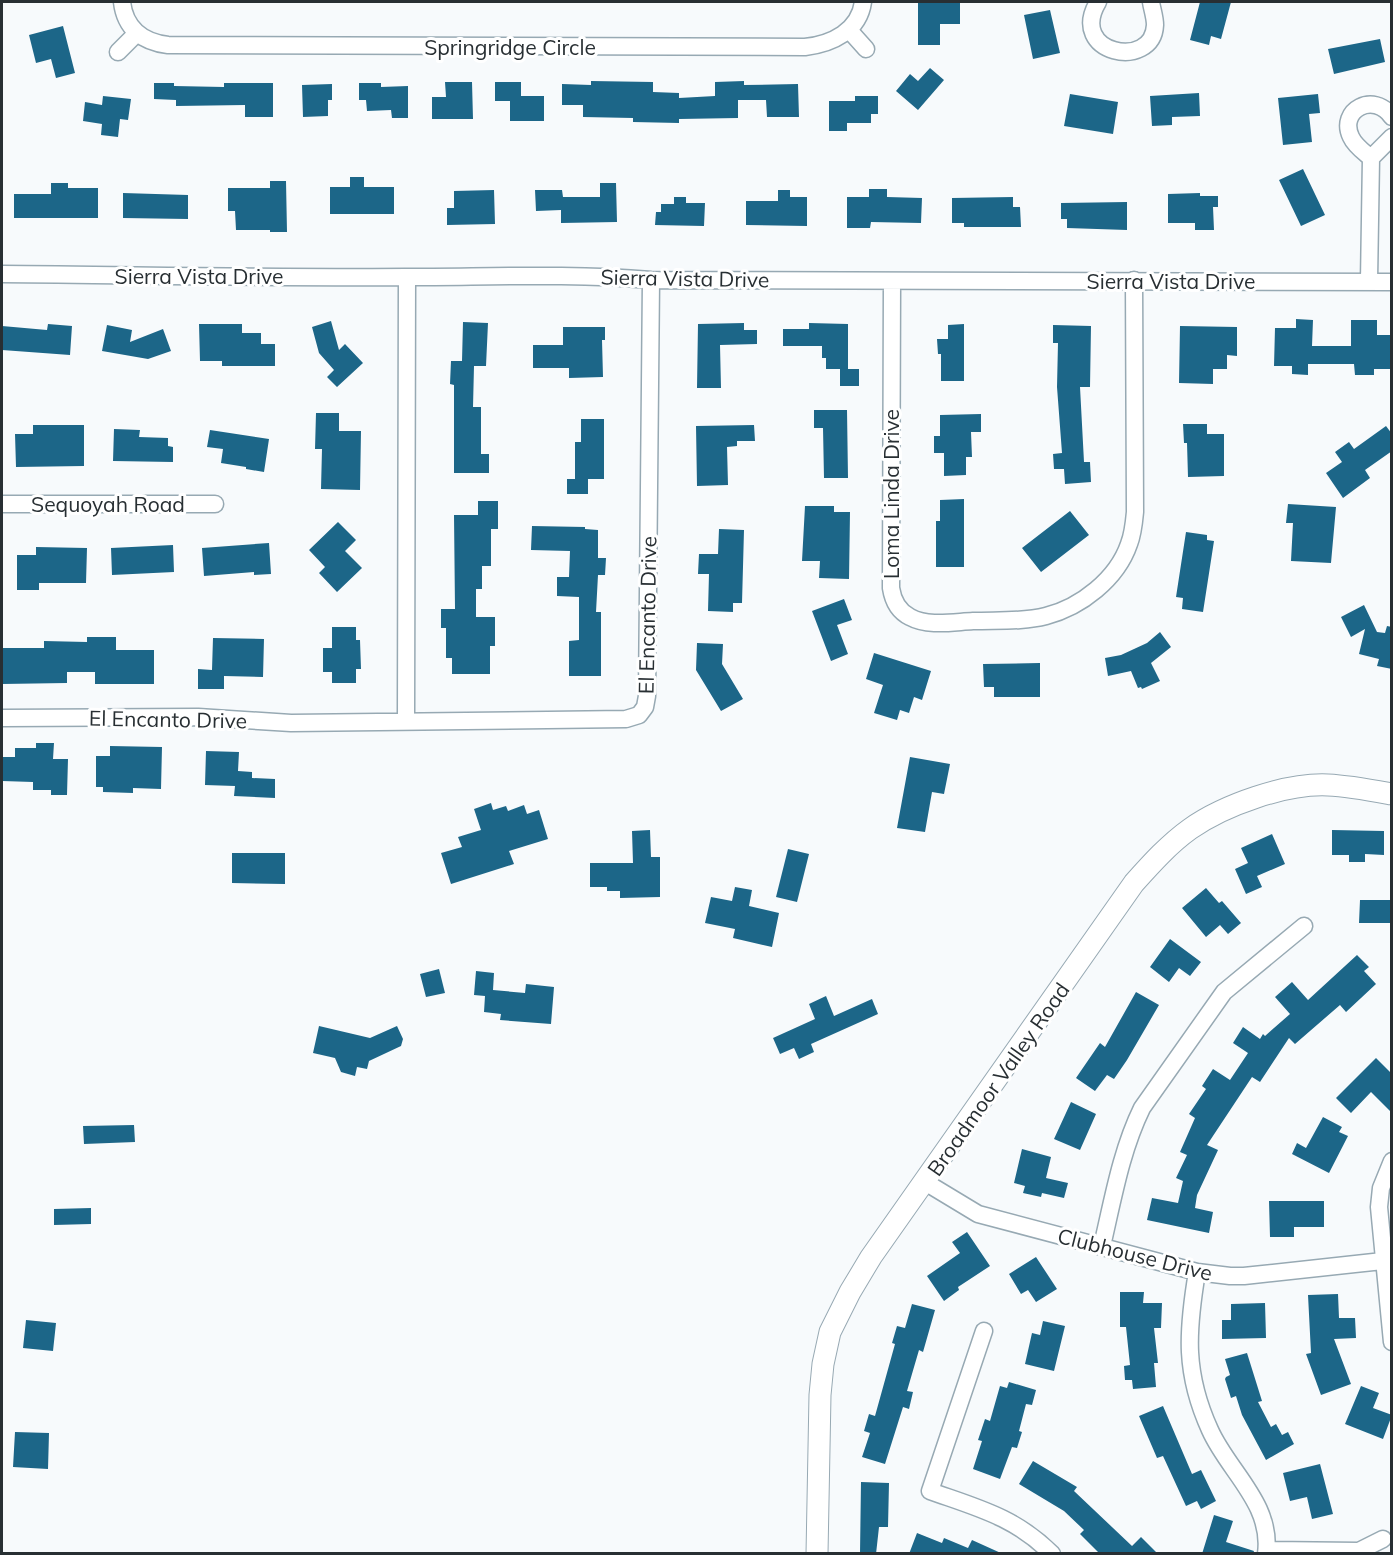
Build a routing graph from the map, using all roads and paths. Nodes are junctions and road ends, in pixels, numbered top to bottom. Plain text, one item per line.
1 (122, 2) edge
2 (863, 2) edge
3 (1098, 2) edge
4 (1151, 2) edge
5 (849, 30) junction
6 (136, 34) junction
7 (866, 49) dead end
8 (118, 52) dead end
9 (1392, 117) edge
10 (1392, 137) edge
11 (1371, 158) junction
12 (2, 274) edge
13 (407, 277) junction
14 (651, 280) junction
15 (1134, 280) junction
16 (892, 281) junction
17 (1369, 281) junction
18 (1392, 282) edge
19 (2, 504) edge
20 (215, 504) dead end
21 (2, 718) edge
22 (406, 721) junction
23 (1392, 794) edge
24 (1305, 926) dead end
25 (1392, 1161) edge
26 (926, 1182) junction
27 (1102, 1246) junction
28 (1387, 1261) edge
29 (1197, 1272) junction
30 (984, 1331) dead end
31 (1392, 1342) edge
32 (1383, 1539) dead end
33 (1267, 1552) edge
34 (817, 1554) edge
35 (1052, 1554) edge

1 - 6 street
2 - 5 street
3 - 4 street
5 - 6 street, Springridge Circle
5 - 7 street
6 - 8 street
9 - 11 street
10 - 11 street
11 - 17 street
12 - 13 street, Sierra Vista Drive
13 - 14 street, Sierra Vista Drive
13 - 22 street
14 - 16 street, Sierra Vista Drive
14 - 22 street, El Encanto Drive
15 - 16 street, Sierra Vista Drive
15 - 16 street, Loma Linda Drive
15 - 17 street, Sierra Vista Drive
17 - 18 street, Sierra Vista Drive
19 - 20 street, Sequoyah Road
21 - 22 street, El Encanto Drive
23 - 26 street, Broadmoor Valley Road
24 - 27 street
25 - 28 street
26 - 27 street, Clubhouse Drive
26 - 34 street, Broadmoor Valley Road
27 - 29 street, Clubhouse Drive
28 - 29 street, Clubhouse Drive
28 - 31 street
29 - 33 street
30 - 35 street
32 - 33 street

